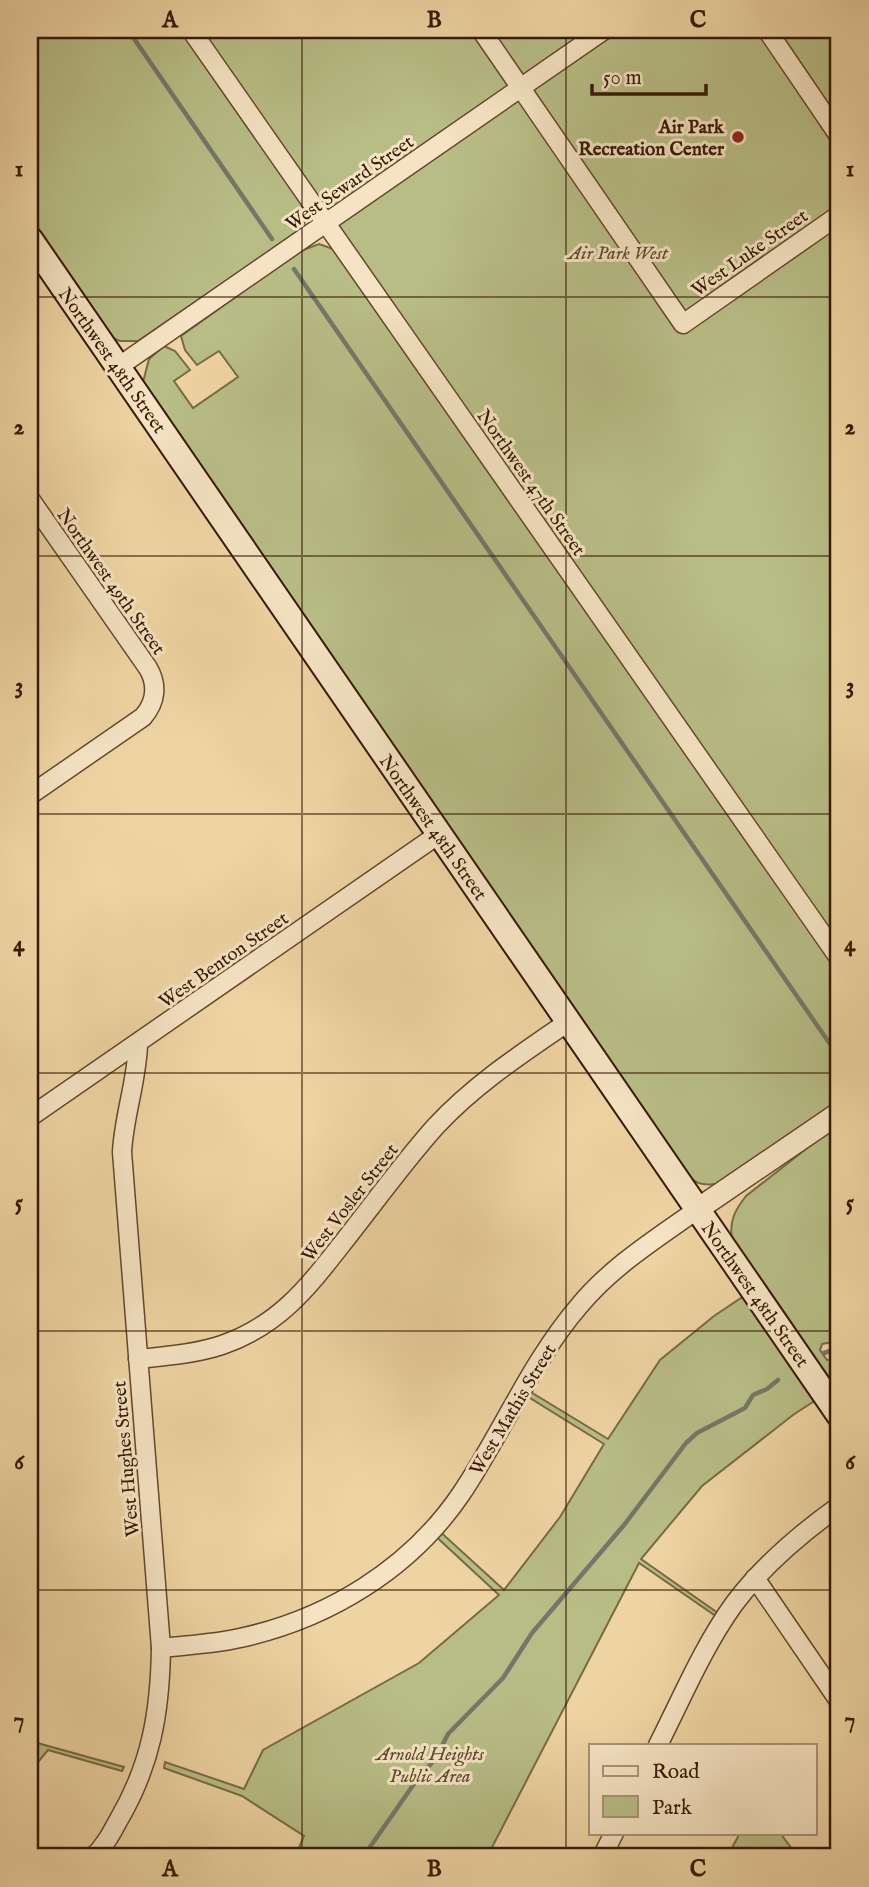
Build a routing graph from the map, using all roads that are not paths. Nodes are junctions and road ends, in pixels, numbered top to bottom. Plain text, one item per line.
1 (191, 30) edge
2 (481, 30) edge
3 (604, 30) edge
4 (767, 30) edge
5 (521, 87) junction
6 (839, 136) edge
7 (839, 215) edge
8 (327, 224) junction
9 (30, 239) edge
10 (118, 367) junction
11 (30, 499) edge
12 (30, 795) edge
13 (439, 834) junction
14 (839, 958) edge
15 (568, 1022) junction
16 (138, 1044) junction
17 (839, 1113) edge
18 (30, 1117) edge
19 (698, 1209) junction
20 (138, 1359) junction
21 (839, 1415) edge
22 (839, 1506) edge
23 (755, 1578) junction
24 (161, 1648) junction
25 (839, 1701) edge
26 (659, 1744) edge
27 (614, 1834) edge
28 (100, 1856) edge
29 (602, 1857) edge

1 - 8 street, Northwest 47th Street
2 - 5 street
3 - 5 street, West Seward Street
4 - 6 street
5 - 7 street, West Luke Street
5 - 8 street, West Seward Street
8 - 10 street, West Seward Street
8 - 14 street, Northwest 47th Street
9 - 10 main road, Northwest 48th Street
10 - 13 main road, Northwest 48th Street
11 - 12 street, Northwest 49th Street
13 - 15 main road, Northwest 48th Street
13 - 16 street, West Benton Street
15 - 19 main road, Northwest 48th Street
15 - 20 street, West Vosler Street
16 - 18 street, West Benton Street
16 - 20 street, West Hughes Street
17 - 19 street, West Mathis Street
19 - 21 main road, Northwest 48th Street
19 - 24 street, West Mathis Street
20 - 24 street, West Hughes Street
22 - 23 street
23 - 25 street
23 - 26 street
24 - 28 street, West Hughes Street
27 - 29 street

